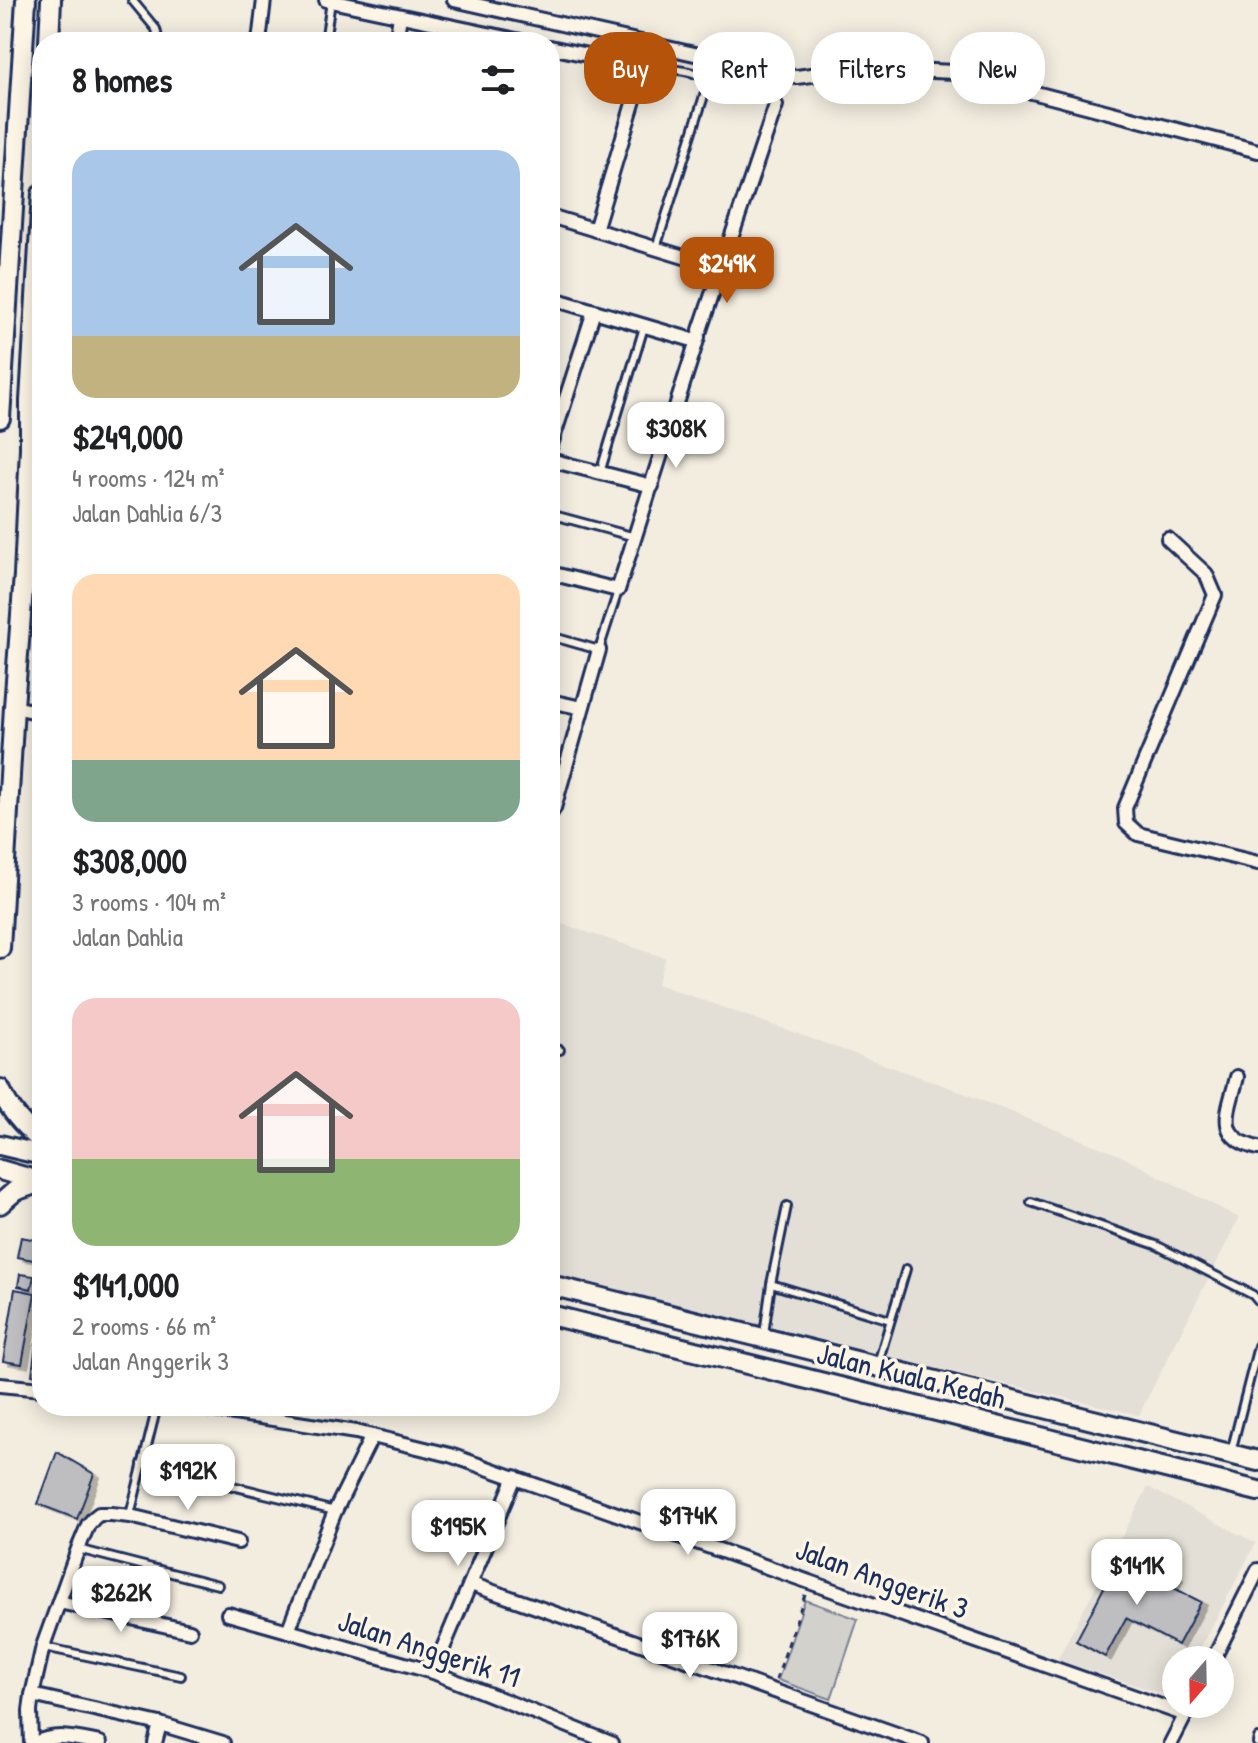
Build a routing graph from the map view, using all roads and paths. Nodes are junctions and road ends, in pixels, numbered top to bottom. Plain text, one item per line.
1 (26, 0) edge
2 (51, 0) edge
3 (132, 0) edge
4 (264, 0) edge
5 (454, 0) edge
6 (329, 1) edge
7 (400, 16) junction
8 (49, 32) edge
9 (157, 32) edge
10 (260, 32) edge
11 (326, 32) edge
12 (398, 32) edge
13 (478, 32) edge
14 (560, 49) edge
15 (584, 54) edge
16 (677, 71) edge
17 (633, 104) edge
18 (776, 105) dead end
19 (1258, 151) edge
20 (560, 219) edge
21 (6, 228) edge
22 (595, 230) junction
23 (656, 248) junction
24 (720, 268) junction
25 (560, 301) edge
26 (594, 311) junction
27 (645, 325) junction
28 (698, 336) junction
29 (560, 417) edge
30 (0, 418) edge
31 (560, 463) edge
32 (600, 473) junction
33 (652, 486) junction
34 (560, 517) edge
35 (635, 537) junction
36 (1168, 539) dead end
37 (560, 576) edge
38 (32, 584) edge
39 (618, 590) junction
40 (560, 639) edge
41 (599, 650) junction
42 (560, 703) edge
43 (14, 707) junction
44 (582, 708) junction
45 (32, 711) edge
46 (560, 787) edge
47 (1258, 863) edge
48 (0, 948) edge
49 (1237, 1077) dead end
50 (0, 1089) edge
51 (32, 1134) edge
52 (0, 1145) edge
53 (1258, 1148) edge
54 (32, 1153) edge
55 (0, 1170) edge
56 (32, 1180) edge
57 (32, 1185) edge
58 (1031, 1202) dead end
59 (0, 1204) edge
60 (787, 1206) dead end
61 (906, 1269) dead end
62 (771, 1284) junction
63 (560, 1287) edge
64 (1258, 1301) edge
65 (560, 1317) edge
66 (890, 1320) junction
67 (763, 1338) junction
68 (1258, 1346) edge
69 (877, 1366) junction
70 (0, 1385) edge
71 (32, 1388) edge
72 (154, 1416) edge
73 (250, 1416) edge
74 (372, 1436) junction
75 (1231, 1454) junction
76 (1258, 1461) edge
77 (142, 1464) junction
78 (515, 1477) junction
79 (1258, 1491) edge
80 (335, 1511) junction
81 (130, 1516) junction
82 (238, 1542) dead end
83 (78, 1549) junction
84 (1258, 1570) edge
85 (810, 1581) junction
86 (471, 1584) junction
87 (218, 1585) dead end
88 (59, 1602) junction
89 (228, 1614) dead end
90 (190, 1631) dead end
91 (288, 1631) junction
92 (43, 1646) junction
93 (1220, 1646) edge
94 (433, 1672) junction
95 (181, 1676) dead end
96 (773, 1690) junction
97 (32, 1695) junction
98 (1162, 1700) edge
99 (1184, 1718) edge
100 (160, 1724) junction
101 (34, 1743) edge
102 (100, 1743) edge
103 (155, 1743) edge
104 (223, 1743) edge
105 (611, 1743) edge
106 (922, 1743) edge
107 (1171, 1743) edge

1 - 21 main road
2 - 8 main road
3 - 9 lane
4 - 10 street
5 - 19 street
6 - 7 street
6 - 11 lane
7 - 12 street
7 - 13 street
14 - 15 street
16 - 23 lane
17 - 22 street
18 - 24 street
20 - 22 street
21 - 30 main road
22 - 23 street
23 - 24 street
24 - 28 street
25 - 26 street
26 - 27 street
26 - 29 street
27 - 28 street
27 - 32 lane
28 - 33 street
31 - 32 street
32 - 33 street
33 - 35 street
34 - 35 lane
35 - 39 street
36 - 47 street
37 - 39 street
38 - 43 main road
39 - 41 lane
40 - 41 lane
41 - 44 street
42 - 44 street
43 - 45 street
43 - 48 main road
44 - 46 street
49 - 53 street
50 - 51 main road
52 - 54 main road
55 - 56 main road
57 - 59 main road
58 - 64 lane
60 - 62 lane
61 - 66 lane
62 - 66 lane
62 - 67 lane
63 - 67 main road, Jalan Kuala Kedah
65 - 79 main road, Jalan Kuala Kedah
66 - 69 lane
67 - 69 main road, Jalan Kuala Kedah
68 - 75 lane
69 - 75 main road, Jalan Kuala Kedah
70 - 71 street
72 - 77 lane
73 - 74 street, Jalan Anggerik 3
74 - 78 street, Jalan Anggerik 3
74 - 80 street
75 - 76 main road, Jalan Kuala Kedah
77 - 80 lane
77 - 81 lane
78 - 85 street, Jalan Anggerik 3
78 - 86 street
80 - 91 street
81 - 82 street
81 - 83 street
83 - 87 lane
83 - 88 street
84 - 93 street
85 - 96 path
85 - 98 street, Jalan Anggerik 3
86 - 94 street
86 - 96 street
88 - 90 street
88 - 92 street
89 - 91 street, Jalan Anggerik 11
91 - 94 street, Jalan Anggerik 11
92 - 95 lane
92 - 97 street
94 - 105 street, Jalan Anggerik 11
96 - 106 street
97 - 100 street
97 - 101 street
99 - 107 street
100 - 103 street
100 - 104 street
101 - 102 street

